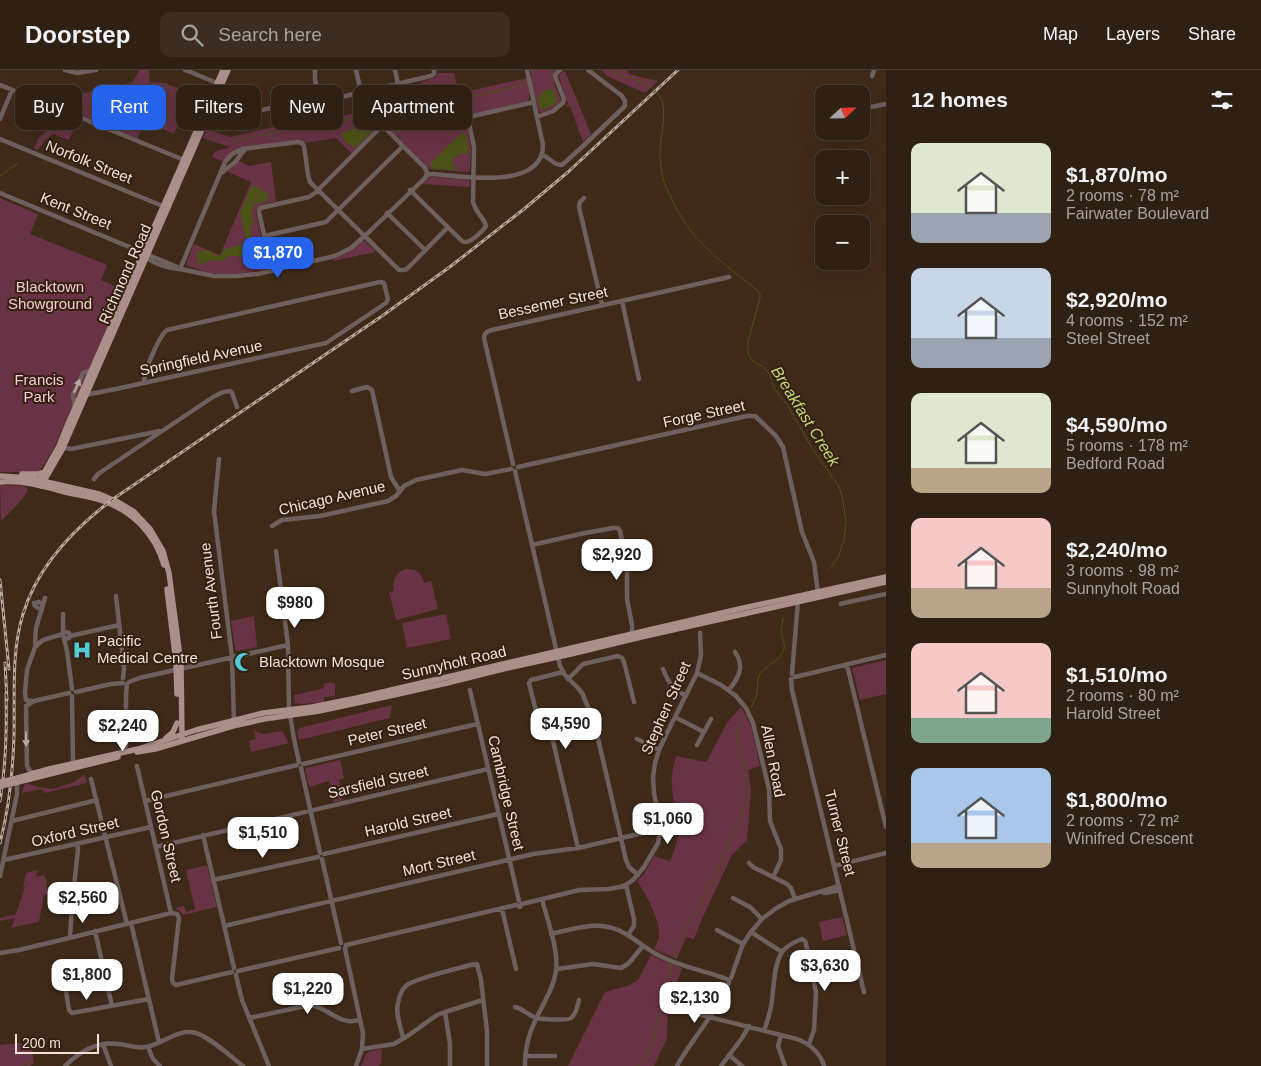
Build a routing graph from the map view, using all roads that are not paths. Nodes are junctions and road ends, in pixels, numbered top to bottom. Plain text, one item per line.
1 (64, 70) edge
2 (96, 70) edge
3 (185, 70) edge
4 (222, 70) edge
5 (228, 70) edge
6 (315, 70) edge
7 (356, 70) edge
8 (395, 70) edge
9 (434, 70) edge
10 (527, 70) edge
11 (560, 70) edge
12 (588, 70) edge
13 (874, 70) edge
14 (872, 76) dead end
15 (219, 84) junction
16 (398, 84) junction
17 (0, 85) edge
18 (316, 85) edge
19 (359, 85) edge
20 (393, 85) edge
21 (12, 90) junction
22 (15, 91) edge
23 (534, 102) junction
24 (886, 104) edge
25 (870, 107) edge
26 (537, 117) junction
27 (82, 118) edge
28 (0, 119) edge
29 (199, 130) edge
30 (0, 139) edge
31 (403, 146) junction
32 (246, 149) junction
33 (542, 154) junction
34 (186, 161) junction
35 (220, 174) junction
36 (428, 175) junction
37 (473, 177) junction
38 (318, 190) junction
39 (410, 190) junction
40 (0, 193) edge
41 (584, 198) dead end
42 (166, 207) junction
43 (339, 210) junction
44 (387, 213) junction
45 (448, 227) junction
46 (264, 236) junction
47 (364, 236) junction
48 (425, 250) junction
49 (146, 255) junction
50 (180, 269) junction
51 (272, 271) junction
52 (729, 277) dead end
53 (622, 301) junction
54 (602, 305) junction
55 (92, 370) junction
56 (639, 379) dead end
57 (144, 383) junction
58 (352, 391) dead end
59 (84, 394) junction
60 (237, 407) dead end
61 (75, 408) junction
62 (161, 431) junction
63 (138, 435) junction
64 (143, 443) junction
65 (61, 447) junction
66 (218, 460) dead end
67 (56, 462) junction
68 (514, 468) junction
69 (44, 472) junction
70 (1, 478) edge
71 (94, 479) dead end
72 (41, 483) junction
73 (54, 484) junction
74 (400, 490) junction
75 (272, 526) dead end
76 (532, 545) junction
77 (276, 551) dead end
78 (886, 577) edge
79 (886, 582) edge
80 (818, 592) junction
81 (829, 594) junction
82 (886, 594) edge
83 (116, 596) dead end
84 (45, 598) dead end
85 (798, 599) junction
86 (841, 604) dead end
87 (64, 616) dead end
88 (119, 625) junction
89 (632, 625) junction
90 (700, 632) dead end
91 (633, 634) junction
92 (641, 634) junction
93 (66, 636) junction
94 (40, 643) junction
95 (288, 645) junction
96 (735, 652) dead end
97 (558, 655) junction
98 (886, 656) edge
99 (232, 657) junction
100 (847, 665) junction
101 (179, 669) junction
102 (663, 669) dead end
103 (563, 672) junction
104 (697, 673) junction
105 (793, 677) junction
106 (568, 678) junction
107 (125, 681) junction
108 (470, 690) dead end
109 (729, 690) junction
110 (72, 693) junction
111 (686, 696) junction
112 (34, 701) junction
113 (634, 702) dead end
114 (290, 713) junction
115 (181, 714) junction
116 (591, 714) junction
117 (675, 717) junction
118 (711, 719) dead end
119 (234, 720) junction
120 (177, 723) junction
121 (478, 724) junction
122 (549, 724) junction
123 (196, 730) junction
124 (704, 732) junction
125 (126, 736) junction
126 (180, 738) junction
127 (637, 739) dead end
128 (153, 744) junction
129 (697, 745) dead end
130 (138, 749) junction
131 (659, 750) junction
132 (122, 752) junction
133 (74, 763) junction
134 (300, 765) junction
135 (136, 766) dead end
136 (488, 769) junction
137 (35, 773) junction
138 (91, 779) dead end
139 (0, 782) edge
140 (15, 782) junction
141 (0, 786) edge
142 (97, 800) junction
143 (145, 801) junction
144 (311, 810) junction
145 (498, 814) junction
146 (12, 820) junction
147 (151, 827) junction
148 (886, 827) edge
149 (660, 829) junction
150 (203, 835) junction
151 (106, 837) junction
152 (621, 838) junction
153 (77, 844) junction
154 (156, 847) junction
155 (578, 848) junction
156 (886, 853) edge
157 (321, 855) junction
158 (4, 860) junction
159 (509, 860) junction
160 (749, 863) dead end
161 (834, 866) junction
162 (638, 875) junction
163 (0, 876) edge
164 (773, 877) junction
165 (213, 880) junction
166 (626, 885) junction
167 (840, 888) junction
168 (733, 898) dead end
169 (542, 899) junction
170 (795, 899) junction
171 (332, 901) junction
172 (519, 903) junction
173 (502, 909) junction
174 (171, 913) junction
175 (762, 919) junction
176 (129, 923) junction
177 (224, 926) junction
178 (717, 930) dead end
179 (95, 931) junction
180 (751, 932) junction
181 (551, 934) junction
182 (628, 935) junction
183 (70, 938) junction
184 (744, 944) junction
185 (643, 946) junction
186 (343, 947) junction
187 (782, 952) junction
188 (0, 953) edge
189 (103, 966) junction
190 (516, 969) dead end
191 (557, 969) junction
192 (235, 972) junction
193 (729, 980) junction
194 (864, 992) dead end
195 (149, 999) junction
196 (483, 1000) junction
197 (579, 1000) dead end
198 (112, 1006) junction
199 (515, 1007) dead end
200 (685, 1011) dead end
201 (445, 1012) junction
202 (710, 1017) junction
203 (249, 1018) junction
204 (536, 1018) junction
205 (360, 1020) junction
206 (749, 1026) junction
207 (764, 1031) junction
208 (781, 1035) junction
209 (403, 1038) junction
210 (159, 1042) junction
211 (102, 1044) junction
212 (809, 1044) junction
213 (148, 1047) junction
214 (362, 1049) junction
215 (729, 1055) junction
216 (525, 1056) junction
217 (555, 1056) dead end
218 (65, 1066) edge
219 (111, 1066) edge
220 (160, 1066) edge
221 (243, 1066) edge
222 (269, 1066) edge
223 (356, 1066) edge
224 (450, 1066) edge
225 (487, 1066) edge
226 (525, 1066) edge
227 (677, 1066) edge
228 (721, 1066) edge
229 (742, 1066) edge
230 (785, 1066) edge
231 (824, 1066) edge

1 - 2 street
3 - 15 street
4 - 15 main road, Richmond Road
5 - 15 main road, Richmond Road
6 - 18 street
7 - 19 street
8 - 16 street
9 - 16 street
10 - 23 street
11 - 26 street
12 - 33 street
13 - 14 street
16 - 20 street
17 - 21 street
21 - 22 street
21 - 28 street
23 - 26 street
23 - 37 street
24 - 25 street
26 - 33 street
27 - 34 street
29 - 34 main road, Richmond Road
30 - 42 street, Norfolk Street
31 - 36 street
31 - 38 street
31 - 43 street
32 - 35 street
32 - 35 street
32 - 38 street
33 - 37 street
34 - 42 main road, Richmond Road
35 - 50 street
36 - 37 street
36 - 39 street, Kent Street
37 - 45 street
38 - 43 street
38 - 46 street
39 - 44 street, Kent Street
39 - 45 street
40 - 49 street, Kent Street
41 - 54 street
42 - 49 main road, Richmond Road
43 - 46 street
43 - 47 street
44 - 47 street, Kent Street
44 - 48 street
45 - 48 street
46 - 51 street
47 - 48 street
47 - 51 street, Kent Street
49 - 50 street, Kent Street
49 - 55 main road, Richmond Road
49 - 59 main road, Richmond Road
50 - 51 street, Kent Street
52 - 53 street, Bessemer Street
53 - 54 street, Bessemer Street
53 - 56 street
54 - 68 street, Bessemer Street
55 - 59 main road, Richmond Road
61 -> 55 street
57 - 57 street, Springfield Avenue
57 - 59 street, Springfield Avenue
58 - 74 street
59 - 61 main road, Richmond Road
59 - 65 main road, Richmond Road
60 - 62 street
61 - 65 main road, Richmond Road
62 - 63 street
62 - 64 street
63 - 64 street
63 - 65 street
64 - 71 street
65 - 67 main road, Richmond Road
65 - 69 main road, Richmond Road
66 - 99 street, Fourth Avenue
67 - 72 main road, Richmond Road
67 - 73 main road
68 - 74 street, Chicago Avenue
68 - 76 street, Bessemer Street
68 - 80 street, Forge Street
69 - 70 main road
69 - 72 main road, Richmond Road
70 - 72 main road
72 - 73 main road
72 - 101 main road
73 - 101 main road
74 - 75 street, Chicago Avenue
76 - 89 street
76 - 97 street, Bessemer Street
77 - 95 street
78 - 80 main road, Sunnyholt Road
79 - 81 main road, Sunnyholt Road
80 - 81 street
80 - 85 main road, Sunnyholt Road
81 - 85 main road, Sunnyholt Road
82 - 86 street
83 - 88 street
84 - 94 street
85 - 92 main road, Sunnyholt Road
85 - 105 street, Turner Street
87 - 93 street
88 - 93 street
88 - 107 street
89 - 91 street
89 - 92 street
90 - 104 street, Stephen Street
91 - 92 main road, Sunnyholt Road
91 - 97 main road, Sunnyholt Road
92 - 97 main road, Sunnyholt Road
93 - 94 street
93 - 110 street
94 - 112 street
95 - 99 street
95 - 114 street
96 - 109 street
97 - 103 street, Bessemer Street
97 - 114 main road, Sunnyholt Road
98 - 100 street
99 - 101 street
99 - 119 street, Fourth Avenue
100 - 105 street
100 - 148 street
101 - 107 street
101 - 115 main road
101 - 120 main road
102 - 111 street
103 - 106 street
103 - 122 street
104 - 109 street, Allen Road
104 - 111 street, Stephen Street
105 - 161 street, Turner Street
106 - 113 street
106 - 116 street
107 - 110 street
107 - 125 street
108 - 121 street, Cambridge Street
109 - 164 street, Allen Road
110 - 112 street
110 - 133 street
111 - 117 street, Stephen Street
112 -> 137 street
114 - 119 main road, Sunnyholt Road
114 - 126 main road, Sunnyholt Road
114 - 134 street
115 - 123 main road
115 - 126 main road
116 - 122 street
116 - 152 street
117 - 124 street
117 - 131 street, Stephen Street
118 - 124 street
119 - 123 main road, Sunnyholt Road
120 - 126 main road
120 - 128 main road
121 - 134 street, Peter Street
121 - 136 street, Cambridge Street
122 - 155 street
123 - 126 main road, Sunnyholt Road
124 - 129 street
125 - 130 street
125 - 132 street
126 - 128 main road, Sunnyholt Road
126 - 140 main road, Sunnyholt Road
127 - 131 street
128 - 130 main road, Sunnyholt Road
130 - 132 main road, Sunnyholt Road
131 - 149 street, Stephen Street
132 - 133 main road, Sunnyholt Road
133 - 137 main road, Sunnyholt Road
134 - 143 street, Peter Street
134 - 144 street
135 - 143 street, Gordon Street
136 - 144 street, Sarsfield Street
136 - 145 street, Cambridge Street
137 - 140 main road, Sunnyholt Road
138 - 142 street
139 - 140 main road, Sunnyholt Road, bridge
140 - 141 main road, Sunnyholt Road, bridge
140 - 146 street
142 - 146 street
142 - 151 street
143 - 147 street, Gordon Street
144 - 150 street, Sarsfield Street
144 - 157 street
145 - 157 street, Harold Street
145 - 159 street, Cambridge Street
146 - 158 street
147 - 151 street, Oxford Street
147 - 154 street, Gordon Street
149 - 152 street, Mort Street
149 - 162 street, Stephen Street
150 - 154 street, Sarsfield Street
150 - 165 street
151 - 153 street, Oxford Street
151 - 176 street
152 - 155 street, Mort Street
152 - 162 street
153 - 158 street, Oxford Street
153 - 183 street
154 - 174 street, Gordon Street
155 - 159 street, Mort Street
156 - 161 street
157 - 165 street, Harold Street
157 - 171 street
158 - 163 street
159 - 171 street, Mort Street
159 - 172 street, Cambridge Street
160 - 164 street
161 - 167 street, Turner Street
162 - 166 street, Stephen Street
164 - 170 street
165 - 177 street
166 - 169 street
166 - 182 street
167 - 170 street
167 - 194 street, Turner Street
168 - 175 street
169 - 172 street
169 - 181 street
170 - 175 street
171 - 177 street, Mort Street
171 - 186 street
172 - 173 street
173 - 186 street
173 - 190 street
174 - 176 street
174 - 192 street, Gordon Street
175 - 180 street
176 - 179 street
176 - 195 street
177 - 192 street
178 - 184 street
179 - 183 street
179 - 189 street
180 - 184 street
180 - 187 street
181 - 182 street
181 - 191 street
182 - 185 street
183 - 188 street
184 - 193 street
185 - 191 street
185 - 193 street
186 - 192 street
186 - 205 street
187 - 207 street
187 - 212 street
189 - 198 street
189 - 198 street
191 - 204 street
192 - 203 street
193 - 202 street
195 - 198 street
195 - 210 street
196 - 201 street
196 - 209 street
196 - 225 street
197 - 204 street
199 - 204 street
200 - 202 street
201 - 209 street
201 - 224 street
202 - 206 street
202 - 227 street
203 - 205 street
203 - 222 street
204 - 216 street
205 - 214 street
206 - 207 street
206 - 215 street
207 - 208 street
208 - 212 street
208 - 230 street
209 - 214 street
210 - 213 street
210 - 221 street
211 - 213 street
211 - 218 street
211 - 219 street
212 - 231 street
213 - 220 street
214 - 223 street
215 - 228 street
215 - 229 street
216 - 217 street
216 - 226 street

